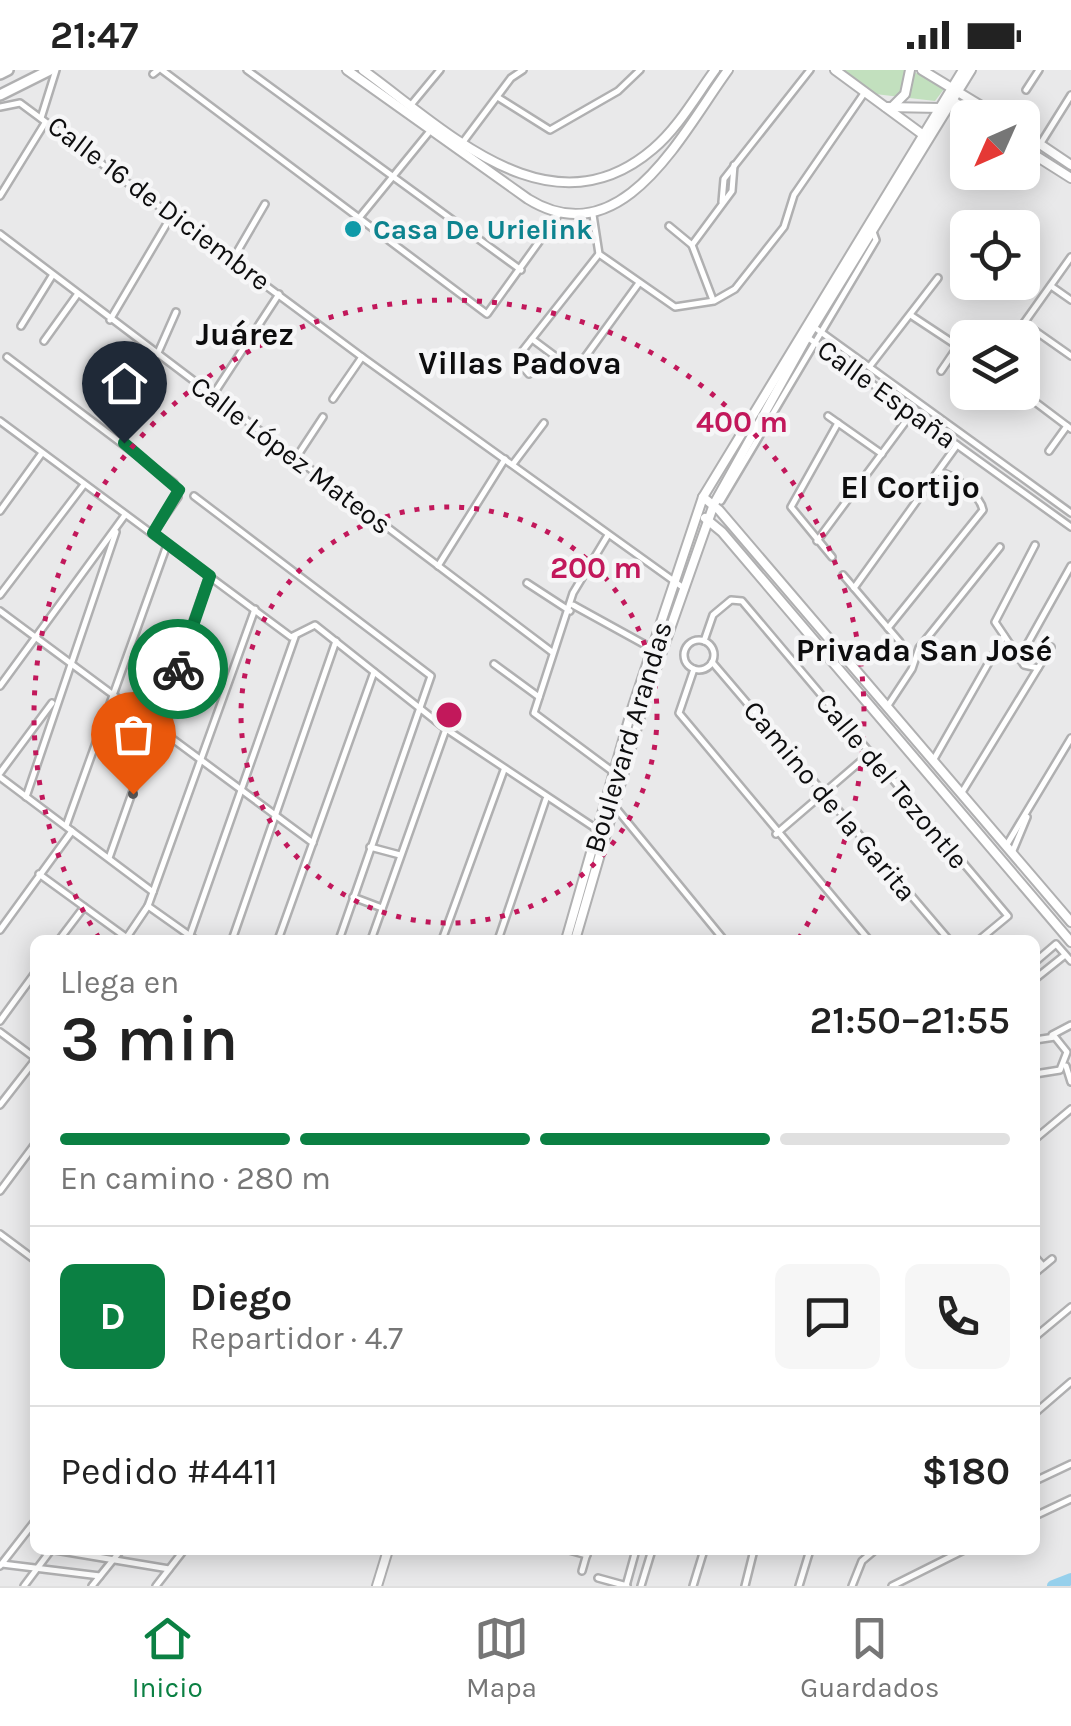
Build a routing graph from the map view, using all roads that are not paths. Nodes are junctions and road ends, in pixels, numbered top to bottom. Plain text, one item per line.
1 (8, 70) edge
2 (53, 70) edge
3 (246, 70) edge
4 (347, 70) edge
5 (363, 70) edge
6 (440, 70) edge
7 (522, 70) edge
8 (640, 70) edge
9 (715, 70) edge
10 (728, 70) edge
11 (810, 70) edge
12 (835, 70) edge
13 (910, 70) edge
14 (943, 70) edge
15 (963, 70) edge
16 (970, 70) edge
17 (1039, 70) edge
18 (158, 71) edge
19 (923, 71) edge
20 (0, 74) edge
21 (38, 76) junction
22 (955, 88) junction
23 (1026, 90) dead end
24 (49, 92) junction
25 (865, 92) junction
26 (1071, 94) edge
27 (0, 95) edge
28 (498, 98) junction
29 (973, 100) edge
30 (945, 103) junction
31 (411, 105) junction
32 (950, 105) edge
33 (0, 107) edge
34 (889, 107) junction
35 (43, 120) junction
36 (434, 126) junction
37 (922, 134) junction
38 (463, 142) junction
39 (1041, 144) joint
40 (1040, 158) edge
41 (630, 165) junction
42 (1071, 165) edge
43 (734, 166) junction
44 (392, 178) junction
45 (1071, 178) edge
46 (536, 182) junction
47 (644, 183) junction
48 (0, 196) edge
49 (528, 199) junction
50 (722, 202) junction
51 (265, 204) dead end
52 (559, 214) junction
53 (172, 215) junction
54 (593, 215) junction
55 (359, 218) junction
56 (669, 226) dead end
57 (0, 234) edge
58 (692, 245) junction
59 (599, 254) junction
60 (1071, 257) edge
61 (233, 259) junction
62 (521, 270) junction
63 (52, 276) junction
64 (938, 278) dead end
65 (639, 283) junction
66 (1051, 286) junction
67 (76, 294) junction
68 (279, 294) junction
69 (1071, 300) edge
70 (714, 301) junction
71 (176, 312) dead end
72 (912, 316) junction
73 (110, 320) junction
74 (21, 326) dead end
75 (814, 326) junction
76 (807, 337) junction
77 (532, 339) junction
78 (44, 341) dead end
79 (950, 341) edge
80 (156, 356) junction
81 (1071, 356) edge
82 (7, 357) dead end
83 (362, 357) junction
84 (950, 358) edge
85 (870, 366) junction
86 (941, 371) dead end
87 (529, 374) dead end
88 (895, 384) junction
89 (212, 395) junction
90 (888, 395) junction
91 (333, 399) dead end
92 (1040, 405) edge
93 (912, 412) junction
94 (828, 416) dead end
95 (324, 417) dead end
96 (1, 422) edge
97 (544, 423) dead end
98 (838, 423) junction
99 (1069, 427) edge
100 (958, 445) junction
101 (750, 452) junction
102 (1049, 452) dead end
103 (42, 454) junction
104 (882, 454) junction
105 (296, 458) junction
106 (505, 459) junction
107 (738, 459) junction
108 (513, 464) junction
109 (938, 472) junction
110 (1016, 475) junction
111 (1010, 483) junction
112 (84, 485) junction
113 (194, 496) dead end
114 (703, 497) junction
115 (718, 503) junction
116 (0, 511) edge
117 (1071, 513) edge
118 (126, 514) junction
119 (697, 514) junction
120 (708, 520) junction
121 (1071, 527) edge
122 (116, 532) junction
123 (722, 532) junction
124 (153, 533) junction
125 (608, 535) junction
126 (817, 541) junction
127 (167, 544) junction
128 (1035, 545) dead end
129 (700, 548) junction
130 (1000, 548) dead end
131 (832, 558) dead end
132 (438, 566) junction
133 (1071, 566) edge
134 (843, 575) dead end
135 (210, 576) junction
136 (676, 583) junction
137 (527, 584) dead end
138 (854, 588) junction
139 (685, 589) junction
140 (0, 595) edge
141 (571, 608) junction
142 (255, 609) junction
143 (0, 611) edge
144 (888, 628) junction
145 (1004, 636) junction
146 (295, 637) junction
147 (35, 638) junction
148 (336, 641) junction
149 (704, 641) junction
150 (900, 642) dead end
151 (1050, 647) dead end
152 (654, 650) junction
153 (552, 652) junction
154 (1019, 659) junction
155 (712, 662) junction
156 (494, 664) dead end
157 (70, 667) junction
158 (1038, 668) junction
159 (694, 669) junction
160 (374, 672) junction
161 (0, 686) edge
162 (868, 686) junction
163 (859, 693) junction
164 (540, 697) junction
165 (112, 698) junction
166 (55, 700) junction
167 (417, 708) junction
168 (887, 708) junction
169 (446, 729) junction
170 (157, 730) junction
171 (913, 738) junction
172 (1071, 738) edge
173 (903, 746) junction
174 (868, 755) junction
175 (202, 759) junction
176 (933, 761) junction
177 (504, 770) junction
178 (0, 775) edge
179 (616, 775) junction
180 (240, 787) junction
181 (822, 794) junction
182 (961, 794) junction
183 (26, 796) junction
184 (546, 800) junction
185 (609, 800) junction
186 (278, 816) junction
187 (69, 828) junction
188 (600, 831) junction
189 (776, 834) junction
190 (313, 843) junction
191 (370, 847) junction
192 (1009, 849) junction
193 (400, 856) junction
194 (109, 858) junction
195 (1023, 866) junction
196 (40, 874) junction
197 (1013, 874) junction
198 (153, 892) junction
199 (353, 896) junction
200 (148, 906) junction
201 (84, 907) junction
202 (382, 908) junction
203 (585, 909) junction
204 (574, 911) junction
205 (1070, 916) edge
206 (0, 930) edge
207 (64, 935) edge
208 (122, 935) edge
209 (130, 935) edge
210 (190, 935) joint
211 (234, 935) edge
212 (280, 935) edge
213 (340, 935) edge
214 (373, 935) edge
215 (444, 935) edge
216 (500, 935) edge
217 (567, 935) edge
218 (577, 935) edge
219 (720, 935) edge
220 (865, 935) edge
221 (945, 935) edge
222 (986, 935) edge
223 (1071, 942) edge
224 (1065, 954) junction
225 (1040, 958) edge
226 (1071, 961) edge
227 (1040, 976) edge
228 (30, 980) edge
229 (0, 1021) edge
230 (1071, 1025) edge
231 (0, 1032) edge
232 (1046, 1036) junction
233 (1040, 1037) edge
234 (1071, 1050) edge
235 (30, 1055) edge
236 (1066, 1061) junction
237 (30, 1066) edge
238 (1040, 1072) edge
239 (1052, 1074) junction
240 (1071, 1081) edge
241 (0, 1105) edge
242 (1071, 1109) edge
243 (1040, 1135) edge
244 (30, 1151) edge
245 (0, 1191) edge
246 (0, 1234) edge
247 (30, 1257) edge
248 (1052, 1259) dead end
249 (1040, 1263) edge
250 (1043, 1266) junction
251 (1040, 1269) edge
252 (1071, 1308) edge
253 (1040, 1333) edge
254 (1071, 1382) edge
255 (1040, 1409) edge
256 (1071, 1464) edge
257 (1040, 1474) edge
258 (1043, 1478) junction
259 (1040, 1479) edge
260 (1071, 1500) edge
261 (1040, 1514) edge
262 (30, 1527) edge
263 (49, 1555) edge
264 (98, 1555) edge
265 (180, 1555) edge
266 (389, 1555) edge
267 (586, 1555) edge
268 (635, 1555) edge
269 (651, 1555) edge
270 (702, 1555) edge
271 (753, 1555) edge
272 (808, 1555) edge
273 (868, 1555) edge
274 (954, 1555) edge
275 (116, 1557) junction
276 (1, 1565) edge
277 (37, 1568) junction
278 (169, 1569) junction
279 (582, 1571) dead end
280 (100, 1576) junction
281 (598, 1578) dead end
282 (24, 1586) edge
283 (92, 1586) edge
284 (156, 1586) edge
285 (380, 1586) edge
286 (626, 1586) edge
287 (642, 1586) edge
288 (693, 1586) edge
289 (745, 1586) edge
290 (799, 1586) edge
291 (852, 1586) edge
292 (892, 1586) edge

1 - 20 main road
2 - 21 main road
2 - 24 street, Calle 16 de Diciembre
3 - 44 street
4 - 36 street
5 - 31 street
6 - 31 street
7 - 28 street
8 - 28 street
9 - 41 street
10 - 47 street
11 - 43 street
12 - 25 street
13 - 34 street
14 - 19 street
15 - 22 street, Boulevard Arandas
16 - 22 street, Boulevard Arandas
17 - 23 street
18 - 55 street
19 - 22 street
21 - 24 street, Calle 16 de Diciembre
21 - 27 main road
22 - 29 street
22 - 30 street, Boulevard Arandas
24 - 35 street, Calle 16 de Diciembre
25 - 34 street
25 - 70 street
26 - 39 street
28 - 38 street
30 - 32 street
30 - 34 street
30 - 37 street, Boulevard Arandas
30 - 75 street, Boulevard Arandas
31 - 36 street
33 - 35 street
34 - 37 street
35 - 48 street
35 - 53 street, Calle 16 de Diciembre
36 - 38 street
36 - 44 street
36 - 49 street
37 - 75 street, Boulevard Arandas
38 - 46 street
39 - 42 street
40 - 45 street
41 - 46 street
41 - 47 street
43 - 50 street
43 - 50 street
44 - 55 street
44 - 62 street
46 - 49 street
47 - 54 street
49 - 52 street
50 - 58 street
51 - 61 street
52 - 54 street
52 - 62 street
53 - 61 street, Calle 16 de Diciembre
53 - 73 street
54 - 59 street
55 - 62 street
56 - 58 street
57 - 63 street, Calle López Mateos
58 - 70 street
59 - 65 street
59 - 77 street
60 - 66 street
61 - 68 street, Calle 16 de Diciembre
63 - 67 street, Calle López Mateos
63 - 74 street
64 - 72 street
65 - 70 street
65 - 77 street
66 - 69 street
66 - 81 street
67 - 73 street, Calle López Mateos
67 - 78 street
68 - 83 street, Calle 16 de Diciembre
68 - 89 street
71 - 80 street
72 - 79 street
72 - 85 street
73 - 80 street, Calle López Mateos
75 - 76 street, Boulevard Arandas
75 - 85 street, Calle España
76 - 90 street, Calle España
76 - 101 street
76 - 107 street, Boulevard Arandas
76 - 114 street, Boulevard Arandas
77 - 87 street
80 - 89 street, Calle López Mateos
82 - 124 street
83 - 91 street
83 - 106 street, Calle 16 de Diciembre
84 - 86 street
85 - 88 street, Calle España
88 - 90 street
88 - 110 street, Calle España
89 - 105 street, Calle López Mateos
90 - 93 street, Calle España
92 - 99 street
93 - 100 street, Calle España
93 - 104 street
94 - 98 street
95 - 105 street
96 - 103 street
97 - 108 street
98 - 104 street
98 - 126 street
99 - 102 street
100 - 109 street
100 - 111 street, Calle España
101 - 107 street
101 - 115 street
103 - 112 street
103 - 116 street
104 - 126 street
105 - 132 street, Calle López Mateos
106 - 108 street, Calle 16 de Diciembre
106 - 132 street
107 - 115 street, Boulevard Arandas
108 - 125 street, Calle 16 de Diciembre
109 - 138 street
109 - 144 street
110 - 111 street
110 - 117 street, Calle España
111 - 121 street, Calle España
112 - 118 street
112 - 140 street
113 - 167 street
114 - 115 street
114 - 119 street, Boulevard Arandas
115 - 120 street, Boulevard Arandas
115 - 162 street
118 - 122 street
118 - 124 street
119 - 120 street
119 - 136 street, Boulevard Arandas
120 - 123 street
120 - 129 street, Boulevard Arandas
122 - 147 street
122 - 157 street
123 - 129 street
123 - 163 street
124 - 127 street
125 - 136 street, Calle 16 de Diciembre
125 - 141 street
126 - 131 street
127 - 135 street
127 - 165 street
128 - 145 street
129 - 139 street, Boulevard Arandas
130 - 168 street
132 - 153 street, Calle López Mateos
133 - 154 street
134 - 138 street
135 - 142 street
135 - 170 street
136 - 139 street, Calle 16 de Diciembre
136 - 152 street, Boulevard Arandas
137 - 141 street
138 - 144 street
139 - 179 street, Boulevard Arandas
141 - 152 street
141 - 153 street
142 - 146 street
142 - 175 street
143 - 147 street
144 - 150 street
145 - 154 street
145 - 176 street
146 - 148 street
146 - 180 street
147 - 157 street
147 - 161 street
148 - 160 street
148 - 186 street
149 - 155 street
149 - 159 street
149 - 174 street, Calle del Tezontle
151 - 158 street
152 - 179 street, Boulevard Arandas
153 - 164 street
154 - 158 street
155 - 159 street
155 - 181 street, Camino de la Garita
156 - 164 street
157 - 165 street
157 - 166 street
158 - 182 street
159 - 189 street
160 - 167 street
160 - 190 street
162 - 163 street
162 - 168 street
163 - 173 street
164 - 179 street
165 - 170 street
165 - 187 street
166 - 178 street
166 - 183 street
167 - 169 street
167 - 191 street
168 - 171 street
169 - 177 street
169 - 193 street
170 - 175 street
170 - 194 street
171 - 173 street
171 - 176 street
172 - 192 street
173 - 197 street
174 - 181 street
174 - 222 street, Calle del Tezontle
175 - 180 street
175 - 198 street
176 - 182 street
177 - 184 street
177 - 215 street
178 - 183 street
179 - 185 street, Boulevard Arandas
180 - 186 street
180 - 210 street
181 - 189 street
181 - 221 street, Camino de la Garita
182 - 192 street
183 - 187 street
184 - 188 street
184 - 216 street
185 - 188 street, Boulevard Arandas
185 - 219 street
186 - 190 street
186 - 211 street
187 - 194 street
187 - 196 street
188 - 203 street, Boulevard Arandas
188 - 204 street, Boulevard Arandas
189 - 220 street
190 - 212 street
191 - 193 street
191 - 199 street
192 - 195 street
193 - 202 street
194 - 198 street
195 - 197 street
195 - 205 street
196 - 201 street
196 - 206 street
197 - 223 street
198 - 200 street
199 - 202 street
199 - 213 street
200 - 209 street
200 - 210 street
201 - 207 street
201 - 208 street
202 - 214 street
203 - 204 street
203 - 218 street, Boulevard Arandas
204 - 217 street, Boulevard Arandas
224 - 225 street
224 - 226 street
224 - 227 street
228 - 229 street
230 - 232 street
231 - 235 street
232 - 233 street
232 - 236 street
234 - 236 street
236 - 239 street
236 - 240 street
237 - 241 street
238 - 239 street
239 - 240 street
242 - 243 street
244 - 245 street
246 - 247 street
248 - 250 street
249 - 250 street
250 - 251 street
252 - 253 street
254 - 255 street
256 - 258 street
257 - 258 street
258 - 259 street
260 - 261 street
262 - 276 street
263 - 277 street
264 - 275 street
265 - 278 street
266 - 285 street
267 - 279 street
268 - 286 street
269 - 287 street
270 - 288 street
271 - 289 street
272 - 290 street
273 - 291 street
274 - 292 street
275 - 278 street
275 - 280 street
276 - 277 street
277 - 280 street
277 - 282 street
278 - 284 street
280 - 283 street
281 - 286 street

